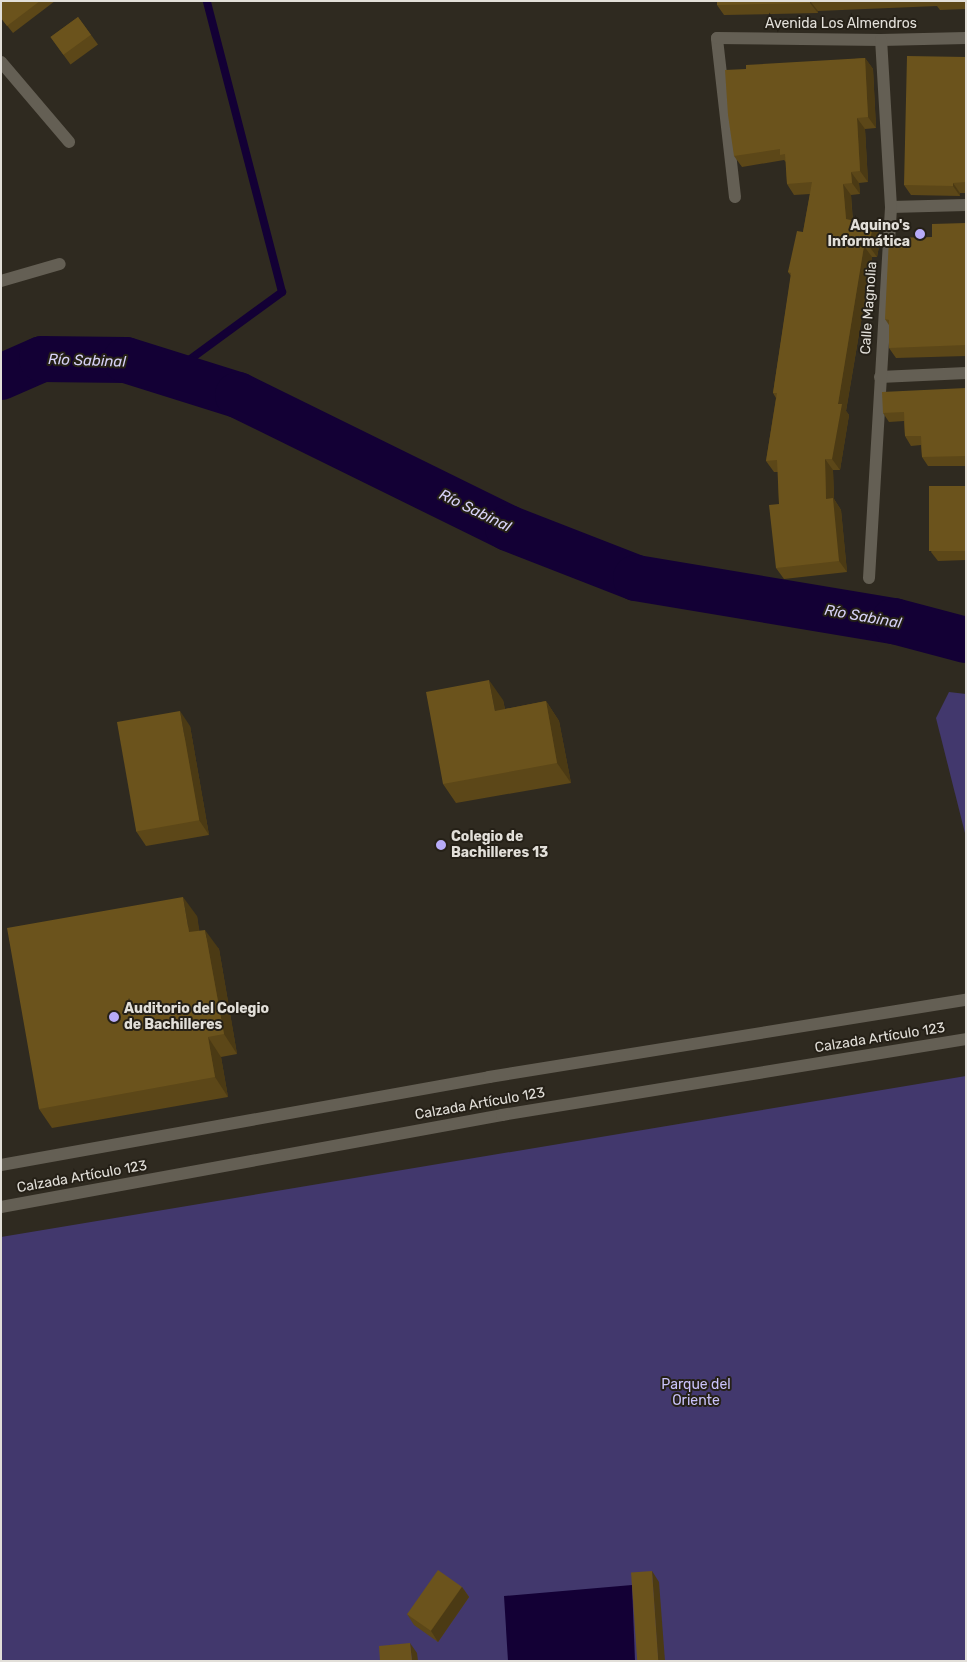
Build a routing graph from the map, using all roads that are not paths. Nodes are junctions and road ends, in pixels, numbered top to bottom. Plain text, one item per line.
1 (966, 38) edge
2 (881, 40) junction
3 (2, 64) edge
4 (69, 142) dead end
5 (735, 197) dead end
6 (966, 205) edge
7 (890, 207) junction
8 (60, 264) dead end
9 (1, 281) edge
10 (966, 373) edge
11 (880, 377) junction
12 (869, 578) dead end
13 (966, 1000) edge
14 (966, 1039) edge
15 (1, 1165) edge
16 (1, 1207) edge

1 - 2 main road, Avenida Los Almendros
2 - 5 main road, Avenida Los Almendros
2 - 7 main road, Calle Magnolia
3 - 4 main road
6 - 7 main road
7 - 11 main road, Calle Magnolia
8 - 9 main road
10 - 11 main road
11 - 12 main road, Calle Magnolia
13 - 15 main road, Calzada Artículo 123
14 - 16 main road, Calzada Artículo 123

